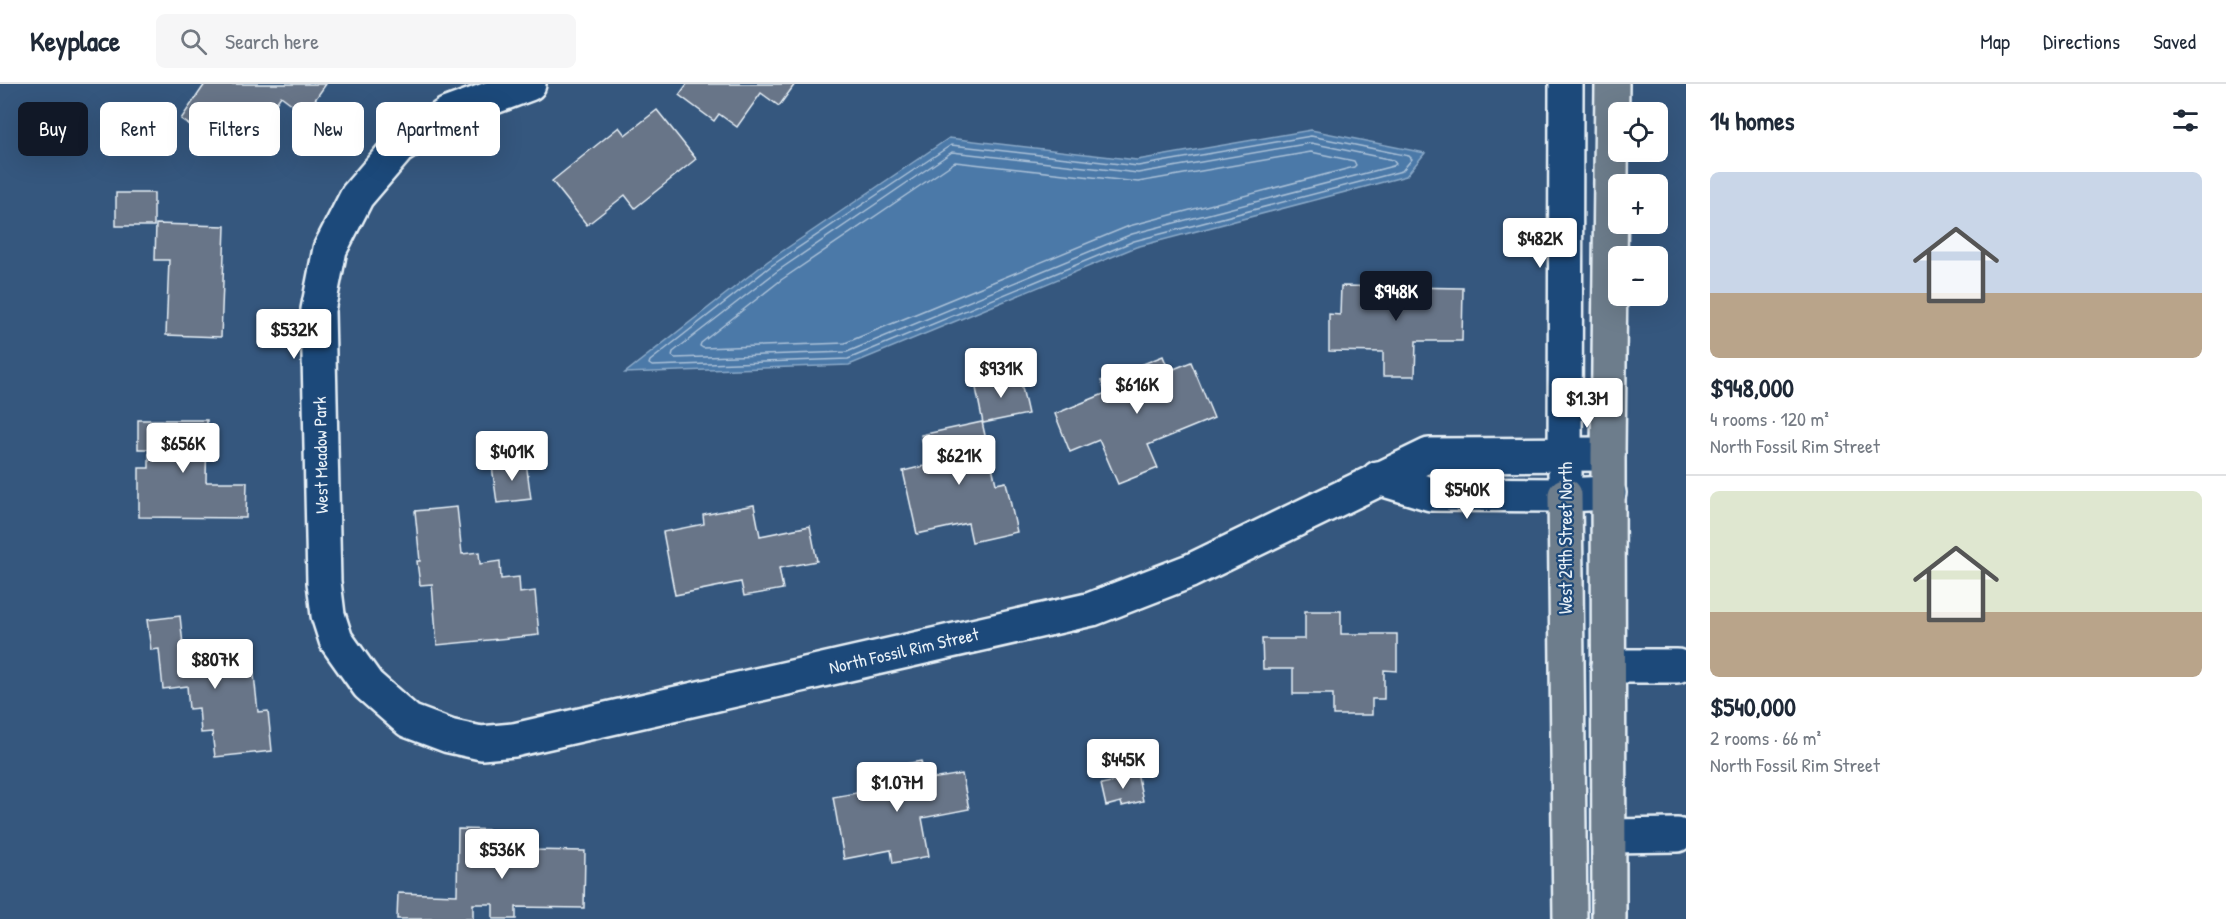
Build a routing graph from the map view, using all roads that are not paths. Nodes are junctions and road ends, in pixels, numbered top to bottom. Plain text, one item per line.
1 (529, 84) edge
2 (1566, 84) edge
3 (1612, 84) edge
4 (1566, 454) junction
5 (1608, 454) junction
6 (1481, 455) junction
7 (1378, 478) junction
8 (1609, 493) junction
9 (1481, 494) junction
10 (1565, 495) junction
11 (1608, 666) junction
12 (1677, 666) dead end
13 (409, 721) joint
14 (1677, 835) dead end
15 (1609, 836) junction
16 (1570, 919) edge
17 (1609, 919) edge

1 - 13 street, West Meadow Park
2 - 4 street, West 29th Street North
3 - 5 main road
4 - 5 street, North Fossil Rim Street
4 - 6 street, North Fossil Rim Street
4 - 10 street, West 29th Street North
5 - 8 main road
6 - 7 street, North Fossil Rim Street
6 - 9 street
7 - 9 street
7 - 13 street, North Fossil Rim Street
8 - 10 street
8 - 11 main road
9 - 10 street
10 - 16 main road, West 29th Street North
11 - 12 street
11 - 15 main road
14 - 15 street
15 - 17 main road

